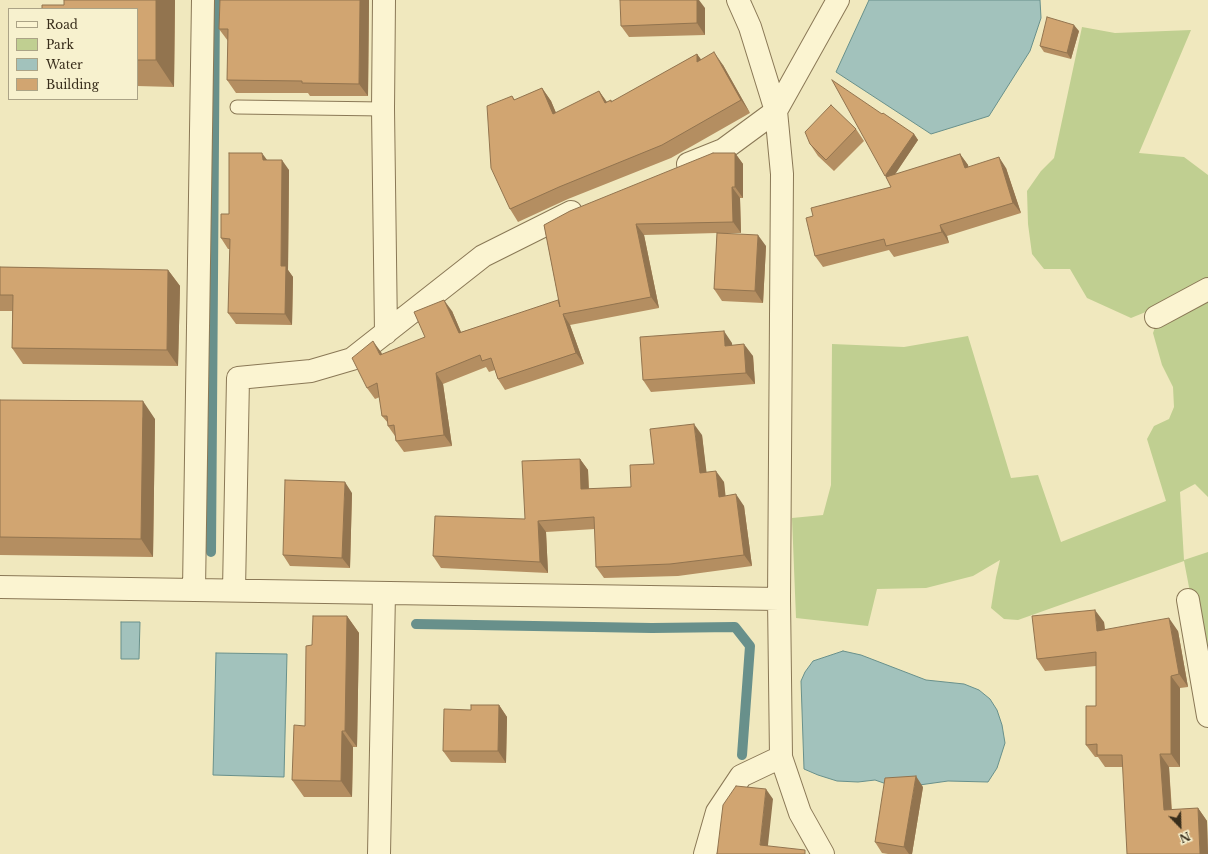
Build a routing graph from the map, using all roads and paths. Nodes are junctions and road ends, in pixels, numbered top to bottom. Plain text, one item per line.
1 (203, 0) edge
2 (384, 0) edge
3 (738, 0) edge
4 (838, 0) edge
5 (237, 108) dead end
6 (383, 109) junction
7 (776, 110) junction
8 (673, 170) edge
9 (587, 206) edge
10 (1208, 289) edge
11 (1156, 317) dead end
12 (386, 333) junction
13 (0, 586) edge
14 (194, 589) junction
15 (234, 590) junction
16 (384, 592) junction
17 (779, 599) junction
18 (1188, 600) dead end
19 (1208, 716) edge
20 (782, 757) junction
21 (379, 854) edge
22 (705, 854) edge
23 (824, 854) edge

1 - 14 street
2 - 6 street
3 - 7 street
4 - 7 street
5 - 6 lane
6 - 12 street
7 - 8 street
7 - 17 street
9 - 12 street
10 - 11 street
12 - 15 street
13 - 14 street
14 - 15 street
15 - 16 street
16 - 17 street
16 - 21 street
17 - 20 street
18 - 19 street
20 - 22 street
20 - 23 street

